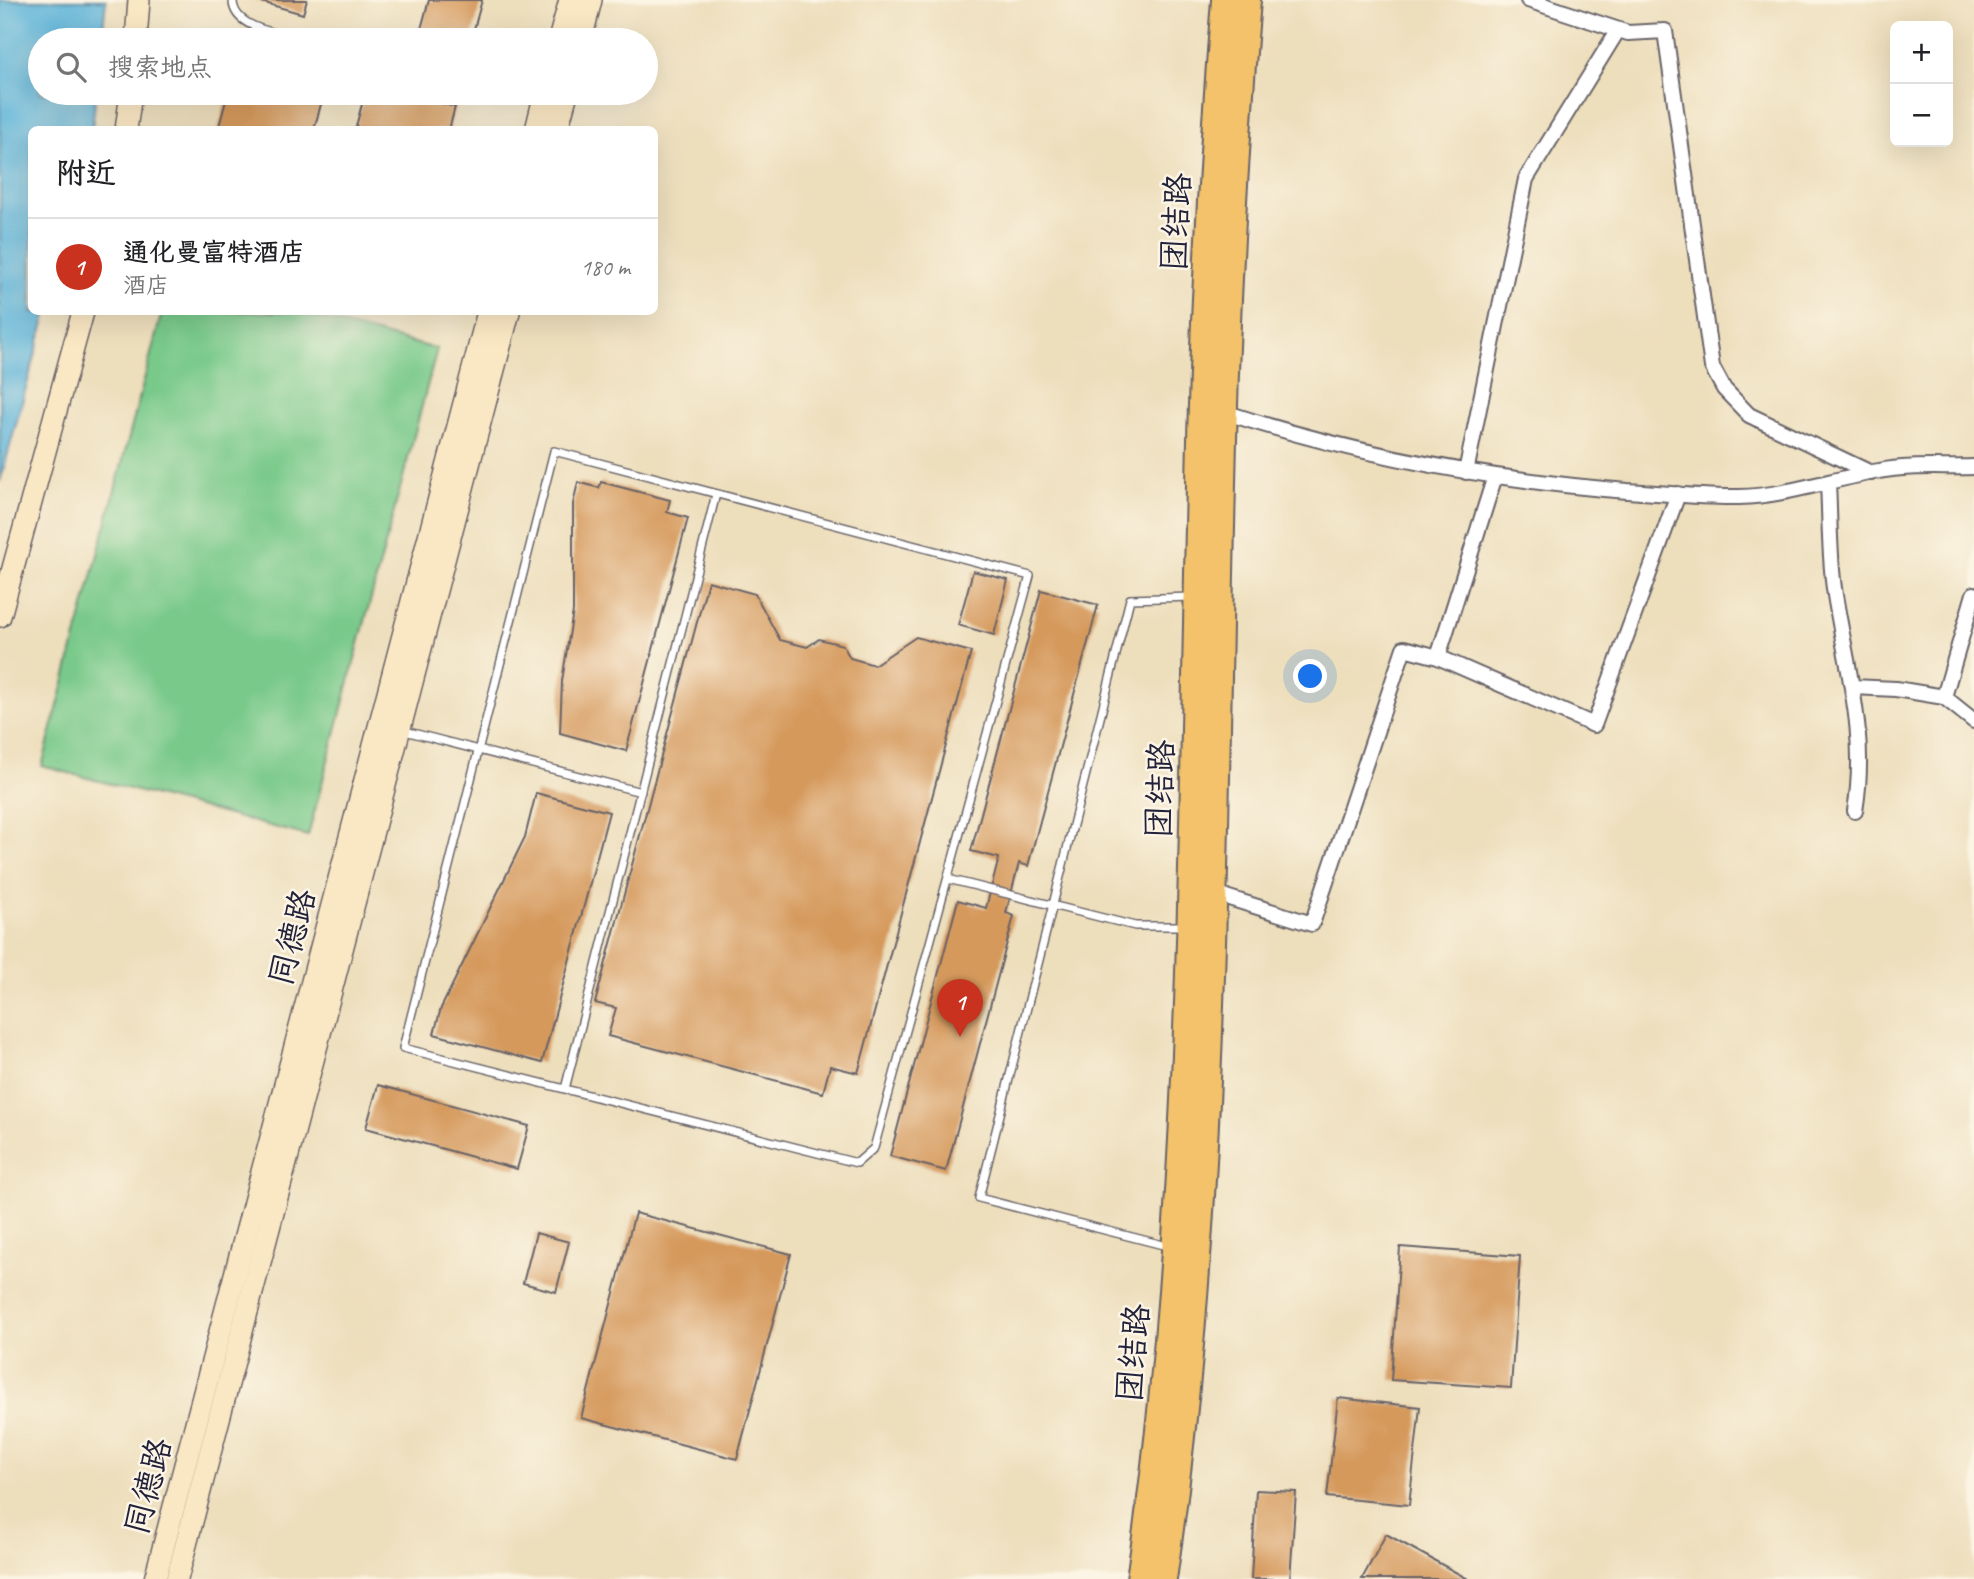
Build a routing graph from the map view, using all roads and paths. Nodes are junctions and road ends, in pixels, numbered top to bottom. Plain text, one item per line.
1 (139, 0) edge
2 (233, 0) edge
3 (570, 0) edge
4 (591, 0) edge
5 (1225, 0) edge
6 (1247, 0) edge
7 (1528, 0) edge
8 (137, 28) edge
9 (265, 28) edge
10 (562, 28) edge
11 (584, 28) edge
12 (1618, 30) junction
13 (129, 105) edge
14 (542, 105) edge
15 (564, 105) edge
16 (127, 126) edge
17 (537, 126) edge
18 (558, 126) edge
19 (82, 315) edge
20 (487, 315) edge
21 (508, 315) edge
22 (1224, 412) junction
23 (1974, 467) edge
24 (1466, 472) junction
25 (1871, 473) junction
26 (1495, 476) junction
27 (1828, 483) junction
28 (716, 494) junction
29 (1678, 494) junction
30 (1974, 594) edge
31 (1199, 596) junction
32 (0, 616) edge
33 (1438, 657) junction
34 (1852, 687) junction
35 (1944, 696) junction
36 (1974, 721) edge
37 (400, 730) junction
38 (478, 750) junction
39 (640, 792) junction
40 (1855, 811) dead end
41 (948, 879) junction
42 (1213, 893) junction
43 (1053, 905) junction
44 (1190, 925) junction
45 (565, 1089) junction
46 (1177, 1248) junction
47 (155, 1579) edge
48 (177, 1579) edge
49 (1140, 1579) edge
50 (1163, 1579) edge

1 - 8 main road
2 - 9 lane
3 - 10 main road
4 - 11 main road
5 - 31 highway, 团结路
6 - 22 highway, 团结路
7 - 12 street
12 - 24 street
12 - 25 street
13 - 16 main road
14 - 17 main road
15 - 18 main road
19 - 32 main road
20 - 47 main road, 同德路
21 - 37 main road, 同德路
22 - 24 street
22 - 42 highway, 团结路
23 - 25 street
24 - 26 street
25 - 27 street
26 - 29 street
26 - 33 street
27 - 29 street
27 - 34 street
28 - 38 lane
28 - 39 lane
28 - 41 lane
29 - 33 street
30 - 35 street
31 - 43 lane
31 - 44 highway, 团结路
33 - 42 street
34 - 35 street
34 - 40 street
35 - 36 street
37 - 38 lane
37 - 48 main road, 同德路
38 - 39 lane
38 - 45 lane
39 - 45 lane
41 - 43 lane
41 - 45 lane
42 - 50 highway, 团结路
43 - 44 lane
43 - 46 lane
44 - 46 highway, 团结路
46 - 49 highway, 团结路

